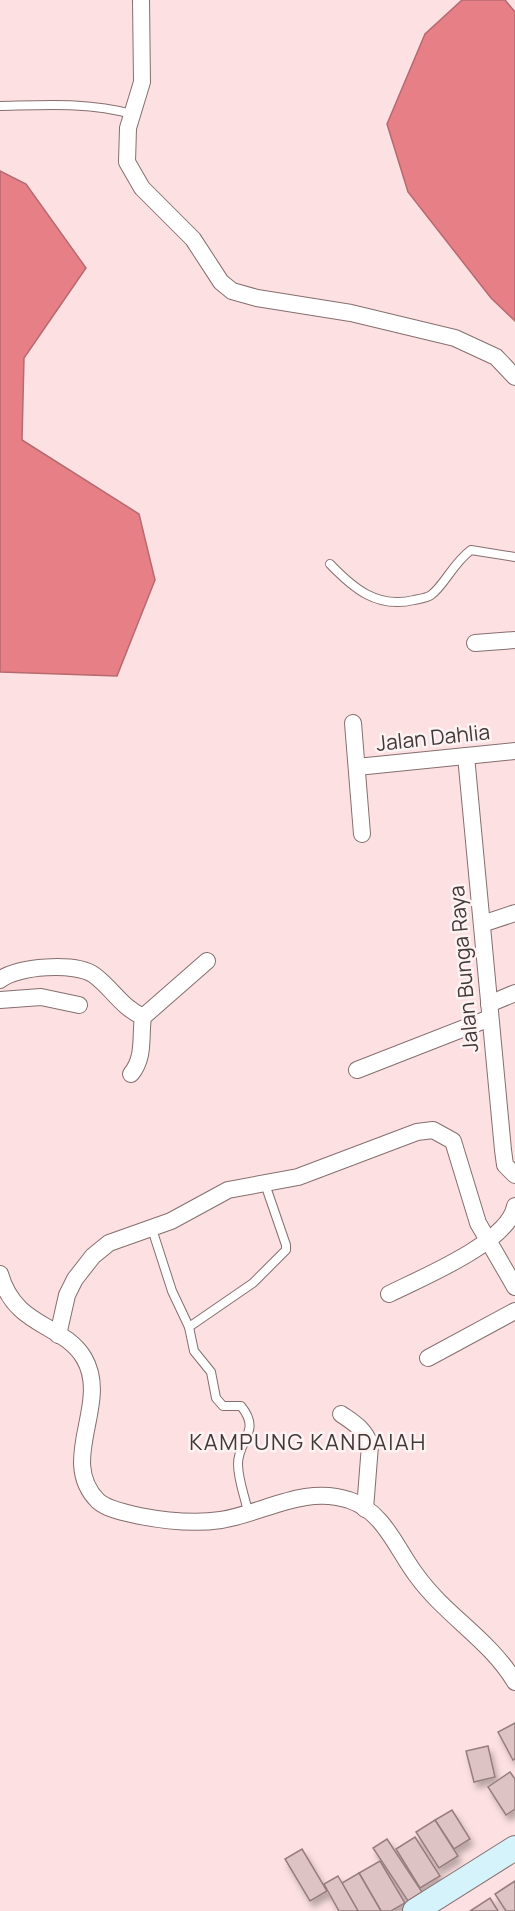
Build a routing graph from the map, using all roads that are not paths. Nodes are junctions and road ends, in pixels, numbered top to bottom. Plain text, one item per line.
1 (141, 0) edge
2 (0, 106) edge
3 (132, 114) junction
4 (515, 377) edge
5 (515, 557) edge
6 (330, 564) dead end
7 (515, 640) edge
8 (475, 643) dead end
9 (353, 723) dead end
10 (515, 751) edge
11 (466, 756) junction
12 (357, 767) junction
13 (362, 834) dead end
14 (515, 913) edge
15 (482, 924) junction
16 (207, 961) dead end
17 (0, 980) edge
18 (515, 993) edge
19 (0, 1000) edge
20 (79, 1005) dead end
21 (490, 1011) junction
22 (143, 1017) junction
23 (357, 1070) dead end
24 (131, 1074) dead end
25 (515, 1175) edge
26 (265, 1184) junction
27 (515, 1206) edge
28 (152, 1229) junction
29 (487, 1240) junction
30 (0, 1274) edge
31 (515, 1287) edge
32 (389, 1294) dead end
33 (515, 1311) edge
34 (189, 1327) junction
35 (58, 1335) junction
36 (428, 1358) dead end
37 (341, 1414) dead end
38 (365, 1509) junction
39 (248, 1512) junction
40 (515, 1682) edge
41 (515, 1848) edge
42 (415, 1911) edge

1 - 3 street
2 - 3 lane
3 - 4 street
5 - 6 lane
7 - 8 street
9 - 12 street
10 - 11 street, Jalan Dahlia
11 - 12 street, Jalan Dahlia
11 - 15 street, Jalan Bunga Raya
12 - 13 street
14 - 15 street
15 - 21 street, Jalan Bunga Raya
16 - 22 street
17 - 22 street
18 - 21 street
19 - 20 street
21 - 23 street
21 - 25 street, Jalan Bunga Raya
22 - 24 street
26 - 28 street
26 - 29 street
26 - 34 lane
27 - 29 street
28 - 34 lane
28 - 35 street
29 - 31 street
29 - 32 street
30 - 35 street
33 - 36 street
34 - 39 lane
35 - 39 street
37 - 38 street
38 - 39 street
38 - 40 street
41 - 42 main road

